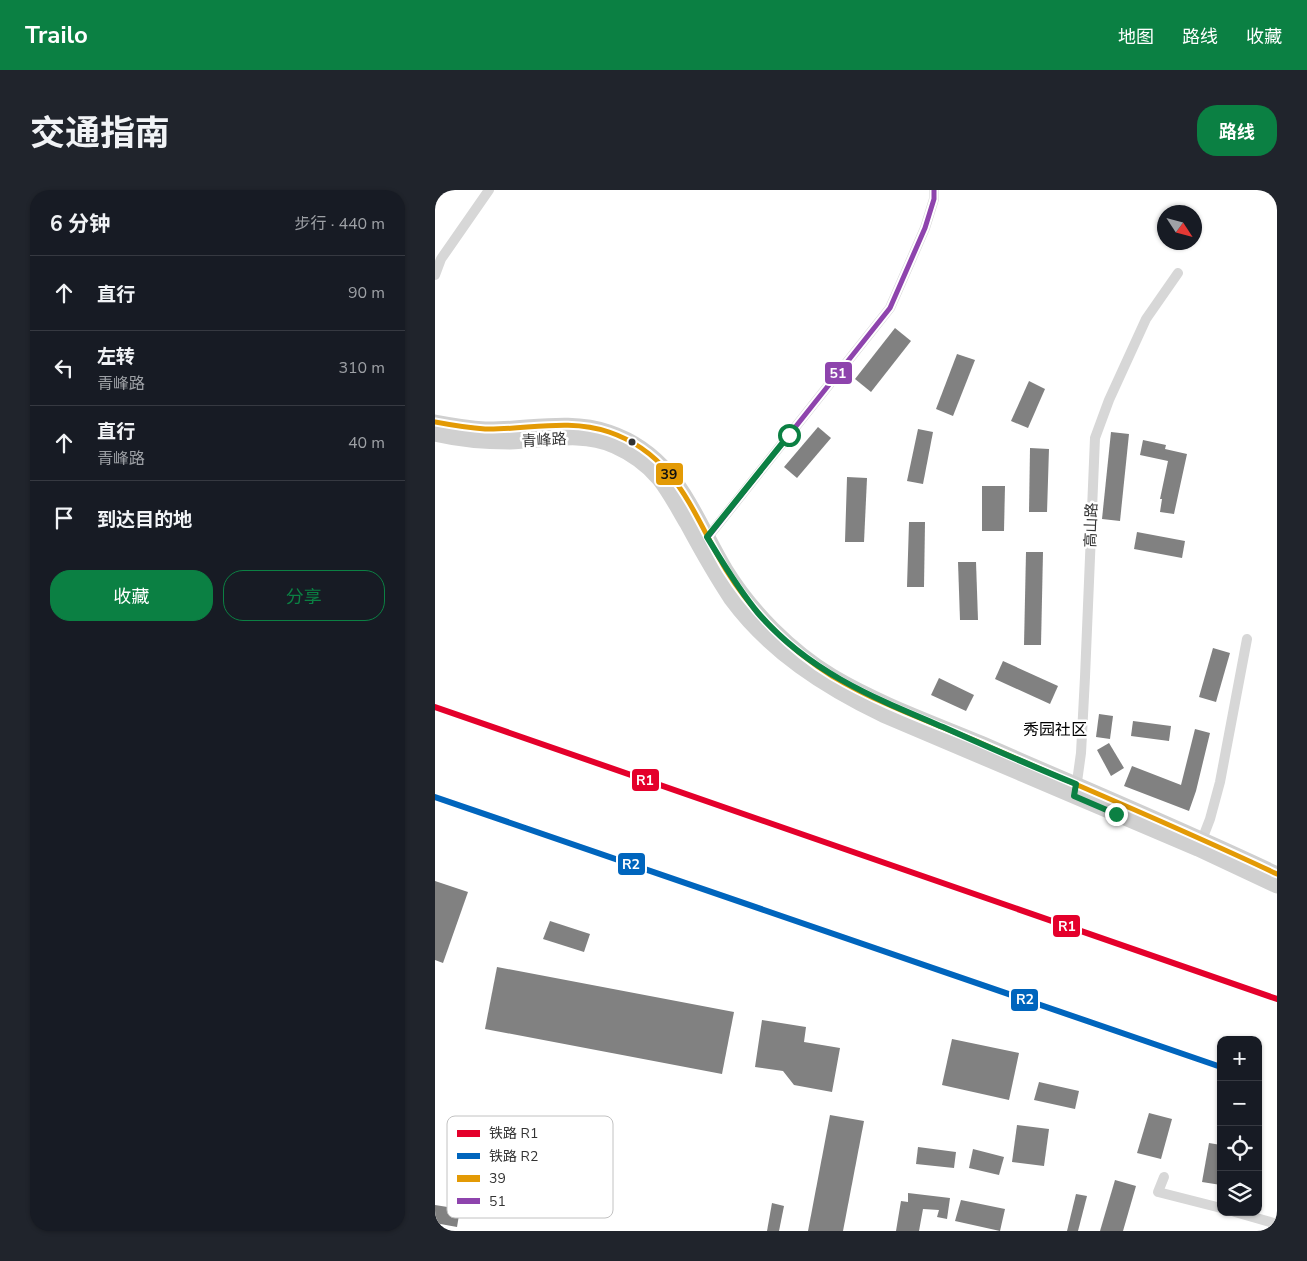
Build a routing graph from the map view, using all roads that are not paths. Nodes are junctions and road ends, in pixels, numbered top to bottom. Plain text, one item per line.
1 (489, 190) edge
2 (935, 190) edge
3 (1177, 273) dead end
4 (435, 275) edge
5 (435, 422) edge
6 (435, 434) edge
7 (707, 537) junction
8 (1247, 639) dead end
9 (1075, 790) junction
10 (1200, 844) junction
11 (1277, 874) edge
12 (1277, 886) edge
13 (1163, 1177) dead end
14 (1217, 1207) edge
15 (1249, 1216) edge
16 (1277, 1224) edge

1 - 4 street
2 - 7 street
3 - 9 street, 高山路
5 - 7 main road, 青峰路
6 - 9 main road, 青峰路
7 - 9 main road, 青峰路
8 - 10 street
9 - 10 main road, 青峰路
10 - 11 main road, 青峰路
10 - 12 main road, 青峰路
13 - 14 street
15 - 16 street

